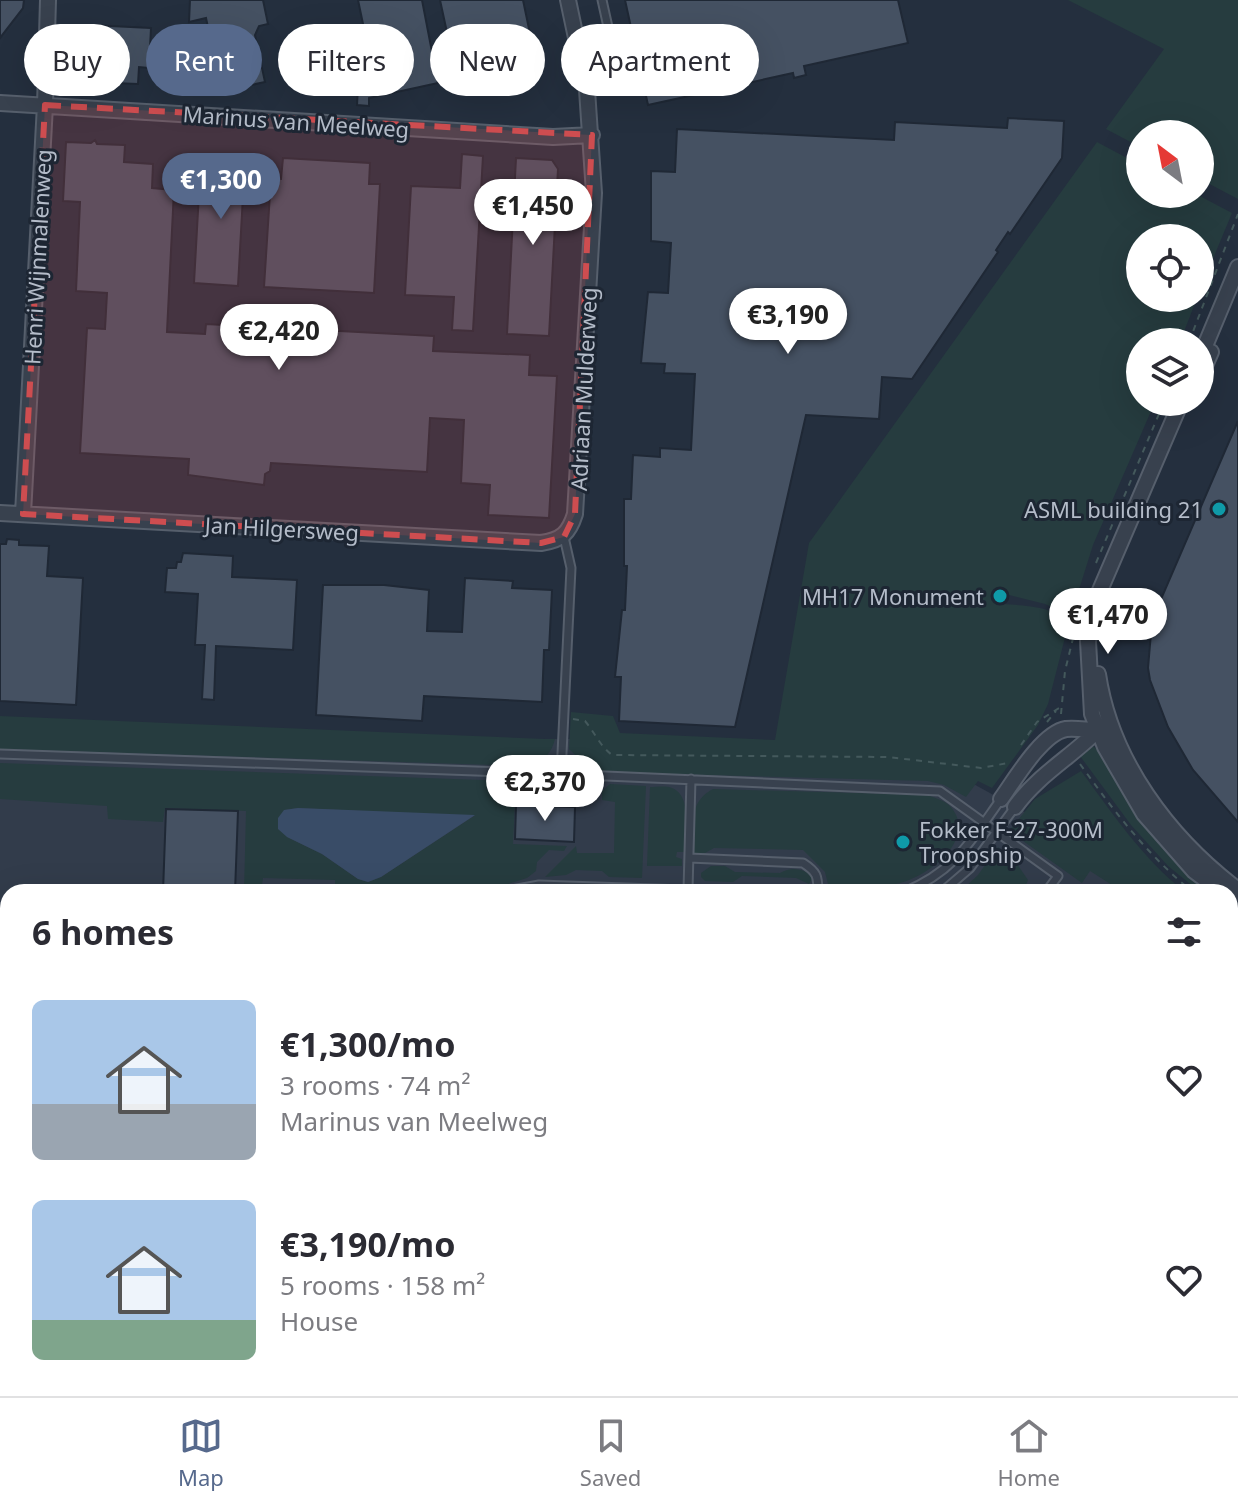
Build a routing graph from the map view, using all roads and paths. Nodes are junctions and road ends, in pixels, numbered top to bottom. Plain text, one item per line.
1 (48, 0) edge
2 (568, 0) edge
3 (602, 0) edge
4 (607, 24) edge
5 (0, 103) edge
6 (45, 105) junction
7 (592, 135) junction
8 (1238, 214) edge
9 (1238, 267) edge
10 (1238, 289) edge
11 (1194, 328) edge
12 (1213, 328) edge
13 (1214, 345) edge
14 (1175, 416) edge
15 (1183, 416) edge
16 (0, 513) edge
17 (23, 514) junction
18 (564, 537) junction
19 (1093, 636) junction
20 (564, 718) junction
21 (1064, 729) junction
22 (1098, 730) junction
23 (1016, 753) dead end
24 (0, 754) edge
25 (1074, 754) junction
26 (1009, 763) dead end
27 (561, 774) junction
28 (691, 779) junction
29 (1001, 799) joint
30 (1015, 807) joint
31 (984, 822) junction
32 (997, 831) junction
33 (1188, 845) junction
34 (689, 858) junction
35 (1194, 871) junction
36 (1218, 874) junction
37 (688, 884) edge
38 (818, 884) edge
39 (924, 884) edge
40 (951, 884) edge
41 (1052, 884) edge
42 (1183, 884) edge
43 (1211, 884) edge
44 (1230, 884) edge

1 - 6 street, Henri Wijnmalenweg
2 - 7 street, Adriaan Mulderweg
3 - 4 lane
5 - 6 street, Marinus van Meelweg
6 - 7 street, Marinus van Meelweg
6 - 17 street, Henri Wijnmalenweg
7 - 18 street, Adriaan Mulderweg
8 - 11 path
9 - 12 street
10 - 13 street
14 - 19 street
15 - 19 street
16 - 17 street, Jan Hilgersweg
17 - 18 street, Jan Hilgersweg
18 - 20 lane
19 - 22 street
19 - 33 street
20 - 26 path
20 - 27 lane
21 - 22 street
21 - 23 path
21 - 29 street
22 - 25 street
22 - 35 street
24 - 27 lane
25 - 30 street
25 - 42 path
27 - 28 lane
28 - 31 lane
28 - 34 lane
29 - 31 lane
30 - 32 lane
31 - 32 lane
31 - 39 lane
32 - 40 lane
32 - 41 lane
33 - 35 street
33 - 36 street
34 - 37 lane
34 - 38 lane
35 - 36 street
35 - 43 street
36 - 44 street

